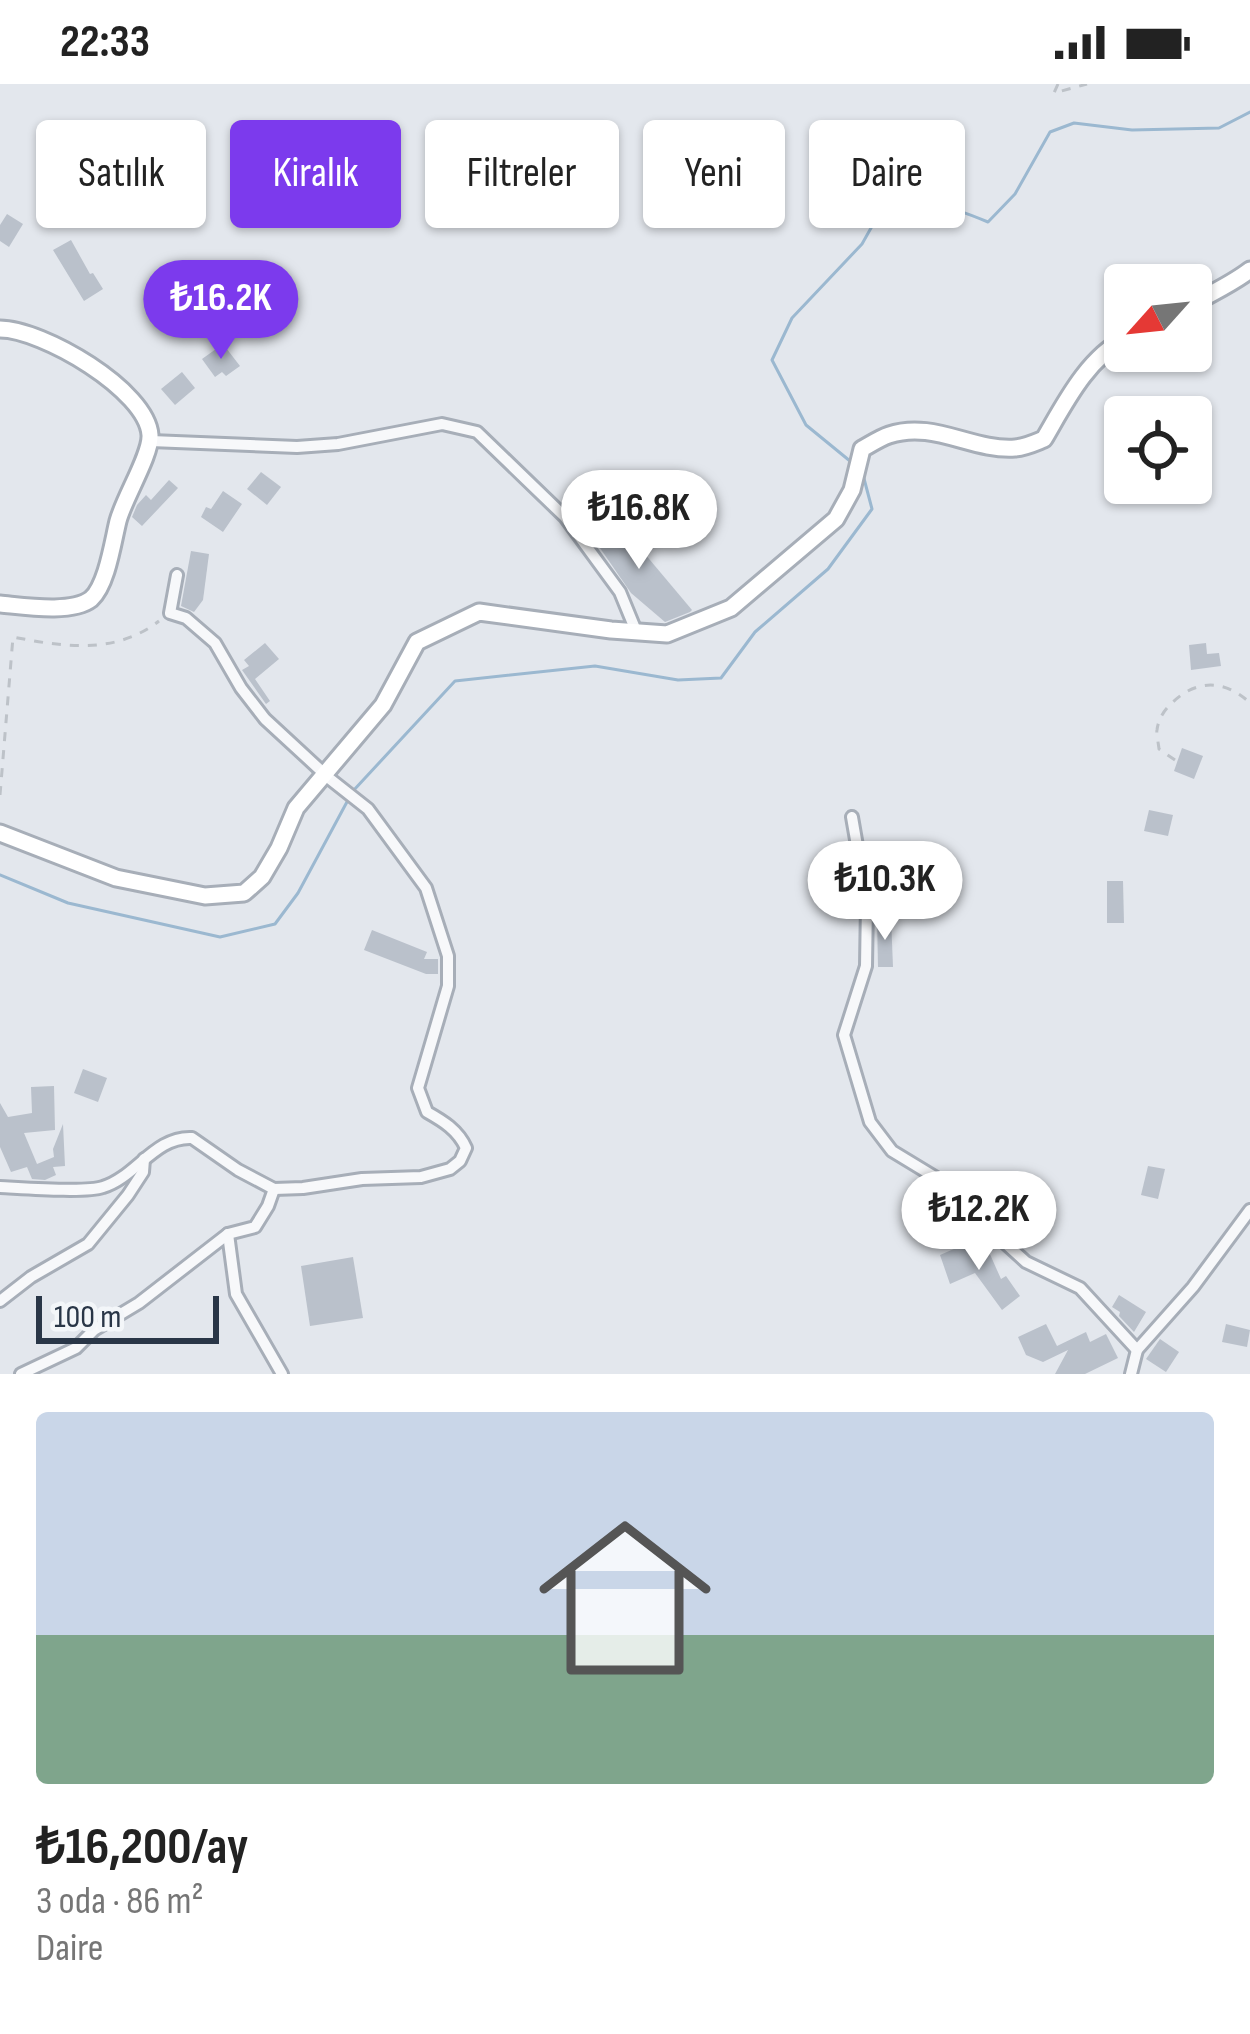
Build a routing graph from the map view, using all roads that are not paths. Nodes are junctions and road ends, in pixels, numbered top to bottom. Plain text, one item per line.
1 (1250, 270) edge
2 (1212, 292) edge
3 (0, 329) edge
4 (1104, 356) edge
5 (151, 441) junction
6 (177, 575) dead end
7 (0, 604) edge
8 (636, 631) junction
9 (328, 777) junction
10 (852, 817) dead end
11 (0, 833) edge
12 (144, 1160) junction
13 (0, 1187) edge
14 (274, 1189) junction
15 (1250, 1210) edge
16 (227, 1234) junction
17 (0, 1300) edge
18 (1137, 1349) junction
19 (21, 1374) edge
20 (282, 1374) edge
21 (1131, 1374) edge

1 - 2 street
3 - 5 street
4 - 8 street
5 - 7 street
5 - 8 street
6 - 9 street
8 - 9 street
9 - 11 street
9 - 14 street
10 - 18 street
12 - 13 street
12 - 14 street
12 - 17 street
14 - 16 street
15 - 18 street
16 - 19 street
16 - 20 street
18 - 21 street

